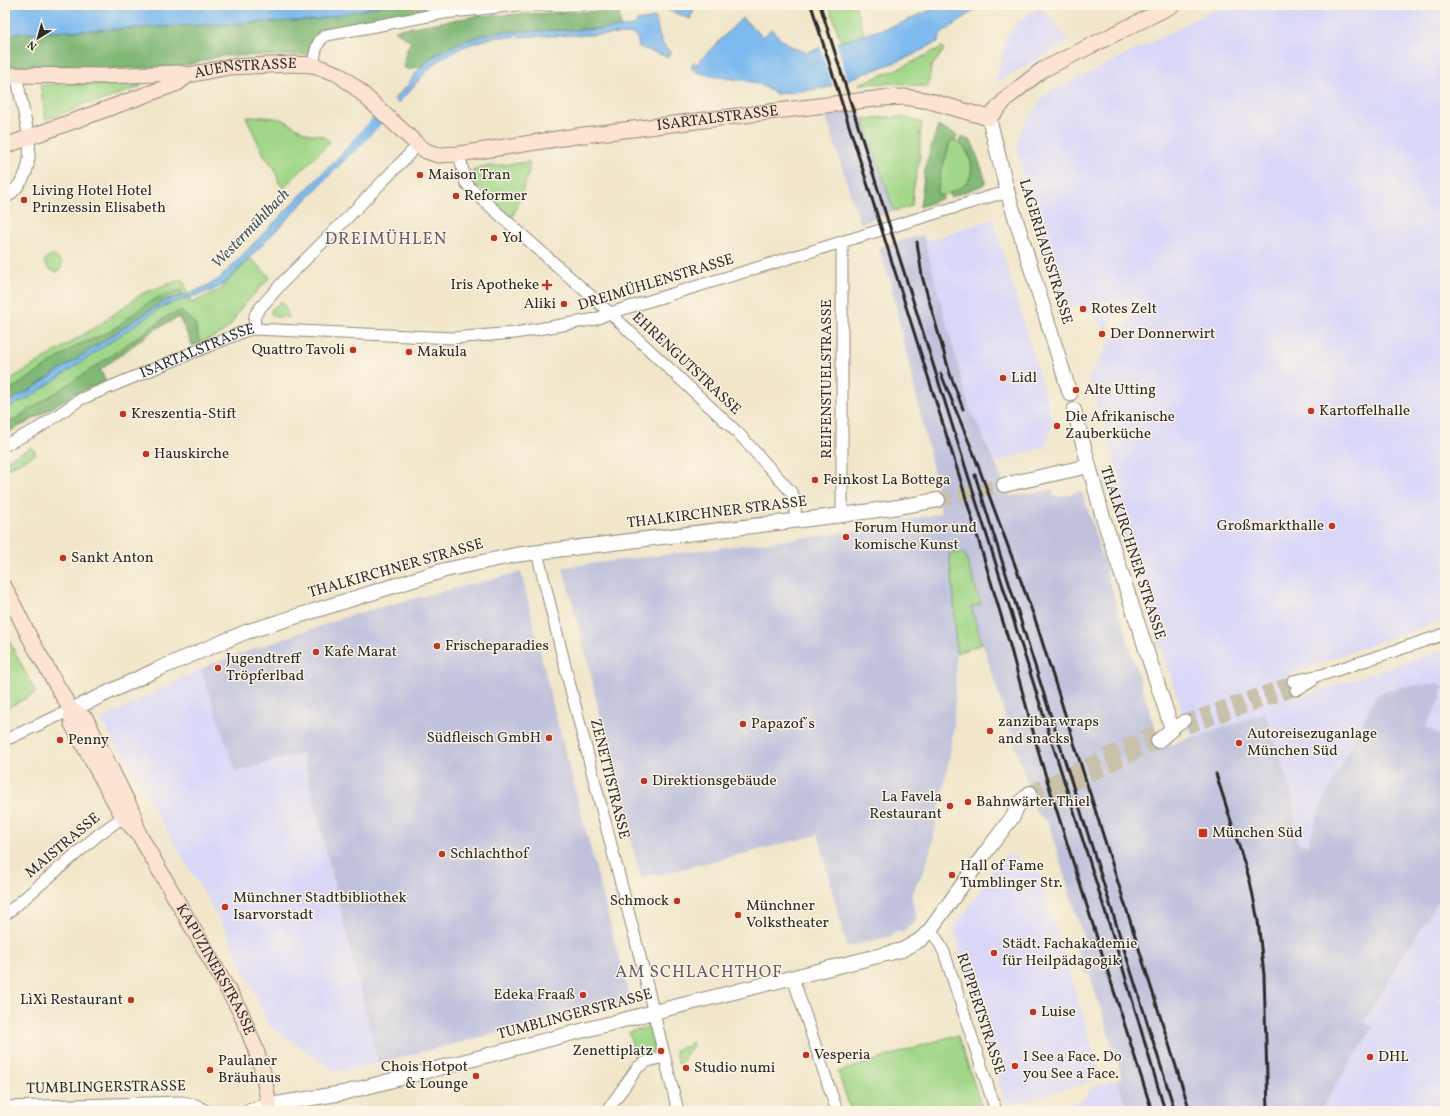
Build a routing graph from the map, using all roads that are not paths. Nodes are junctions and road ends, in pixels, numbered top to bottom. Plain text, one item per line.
1 (517, 5) edge
2 (534, 5) edge
3 (582, 5) edge
4 (1173, 5) edge
5 (313, 65) junction
6 (11, 74) edge
7 (188, 75) junction
8 (989, 118) junction
9 (29, 138) junction
10 (418, 144) junction
11 (5, 146) edge
12 (459, 154) junction
13 (444, 155) joint
14 (1008, 194) junction
15 (5, 199) edge
16 (842, 243) junction
17 (610, 313) junction
18 (254, 329) junction
19 (1070, 394) dead end
20 (1074, 410) dead end
21 (5, 445) edge
22 (1088, 466) junction
23 (1004, 484) tunnel mouth
24 (938, 500) tunnel mouth
25 (842, 515) junction
26 (796, 520) junction
27 (537, 552) junction
28 (5, 588) edge
29 (1445, 634) edge
30 (1294, 686) tunnel mouth
31 (71, 710) junction
32 (1187, 724) tunnel mouth
33 (1172, 729) junction
34 (1156, 736) tunnel mouth
35 (5, 740) edge
36 (1031, 798) tunnel mouth
37 (123, 817) junction
38 (140, 836) junction
39 (5, 915) edge
40 (930, 930) junction
41 (793, 978) junction
42 (654, 1012) junction
43 (664, 1057) junction
44 (5, 1107) edge
45 (270, 1108) edge
46 (206, 1111) edge
47 (250, 1111) edge
48 (607, 1111) edge
49 (678, 1111) edge
50 (837, 1111) edge
51 (996, 1111) edge

1 - 5 street
2 - 3 street
4 - 8 main road
5 - 7 main road, AUENSTRASSE
5 - 10 main road, AUENSTRASSE
6 - 7 main road
6 - 9 street
7 - 9 main road, AUENSTRASSE
8 - 12 main road, ISARTALSTRASSE
8 - 14 street, LAGERHAUSSTRASSE
9 - 11 main road, AUENSTRASSE
9 - 15 street
10 - 13 main road, AUENSTRASSE
10 - 18 street, ISARTALSTRASSE
12 - 13 main road, ISARTALSTRASSE
12 - 17 street, EHRENGUTSTRASSE
14 - 16 street, DREIMÜHLENSTRASSE
14 - 19 street, LAGERHAUSSTRASSE
16 - 17 street, DREIMÜHLENSTRASSE
16 - 25 street, REIFENSTUELSTRASSE
17 - 18 street, DREIMÜHLENSTRASSE
17 - 26 street, EHRENGUTSTRASSE
18 - 21 street, ISARTALSTRASSE
20 - 22 street
22 - 23 street, THALKIRCHNER STRASSE
22 - 33 street, THALKIRCHNER STRASSE
24 - 25 street, THALKIRCHNER STRASSE
25 - 26 street, THALKIRCHNER STRASSE
26 - 27 street, THALKIRCHNER STRASSE
27 - 31 street, THALKIRCHNER STRASSE
27 - 42 street, ZENETTISTRASSE
28 - 31 main road, KAPUZINERSTRASSE
29 - 30 street
31 - 35 street, THALKIRCHNER STRASSE
31 - 37 main road, KAPUZINERSTRASSE
31 - 38 main road, KAPUZINERSTRASSE
32 - 33 street
33 - 34 street
36 - 40 street, TUMBLINGERSTRASSE
37 - 38 main road, KAPUZINERSTRASSE
37 - 39 street, MAISTRASSE
38 - 45 main road, KAPUZINERSTRASSE
40 - 41 street, TUMBLINGERSTRASSE
40 - 51 street, RUPPERTSTRASSE
41 - 42 street, TUMBLINGERSTRASSE
41 - 50 street
42 - 43 street
42 - 45 street, TUMBLINGERSTRASSE
43 - 48 street
43 - 49 street
44 - 46 street, TUMBLINGERSTRASSE
45 - 47 street, TUMBLINGERSTRASSE

